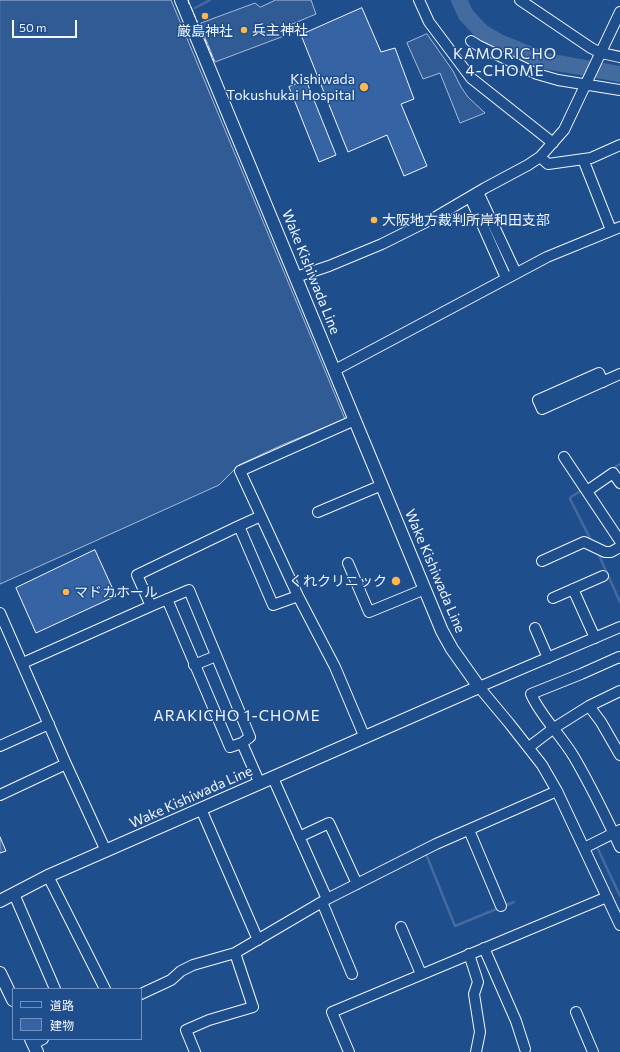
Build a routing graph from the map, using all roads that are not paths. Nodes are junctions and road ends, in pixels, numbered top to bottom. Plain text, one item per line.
1 (181, 0) edge
2 (419, 0) edge
3 (520, 0) edge
4 (620, 12) edge
5 (471, 41) dead end
6 (600, 54) junction
7 (620, 57) edge
8 (587, 83) junction
9 (620, 90) edge
10 (553, 143) junction
11 (620, 145) edge
12 (540, 157) junction
13 (583, 159) junction
14 (474, 194) junction
15 (616, 229) edge
16 (516, 273) junction
17 (296, 277) junction
18 (506, 278) junction
19 (335, 370) junction
20 (620, 374) edge
21 (603, 382) junction
22 (355, 420) junction
23 (564, 457) dead end
24 (620, 483) edge
25 (382, 486) junction
26 (587, 492) junction
27 (318, 512) dead end
28 (261, 516) junction
29 (239, 526) junction
30 (620, 541) edge
31 (620, 547) edge
32 (542, 561) dead end
33 (348, 563) dead end
34 (602, 576) dead end
35 (573, 589) junction
36 (425, 590) junction
37 (298, 596) junction
38 (553, 598) dead end
39 (167, 599) junction
40 (150, 606) junction
41 (0, 612) edge
42 (620, 627) edge
43 (535, 628) dead end
44 (595, 638) junction
45 (216, 656) junction
46 (548, 658) junction
47 (620, 658) edge
48 (23, 663) junction
49 (194, 665) junction
50 (478, 687) junction
51 (620, 691) edge
52 (589, 706) junction
53 (49, 724) junction
54 (554, 728) junction
55 (365, 738) junction
56 (242, 743) junction
57 (0, 746) edge
58 (529, 747) junction
59 (620, 755) edge
60 (66, 764) junction
61 (273, 778) junction
62 (260, 784) junction
63 (557, 790) junction
64 (0, 796) edge
65 (201, 809) junction
66 (469, 830) junction
67 (617, 832) edge
68 (299, 837) junction
69 (620, 847) edge
70 (584, 848) junction
71 (106, 851) junction
72 (48, 876) junction
73 (357, 884) junction
74 (14, 894) junction
75 (607, 897) junction
76 (0, 901) edge
77 (325, 901) junction
78 (501, 906) dead end
79 (620, 925) edge
80 (401, 927) dead end
81 (258, 940) junction
82 (484, 948) junction
83 (236, 953) junction
84 (469, 954) junction
85 (0, 973) edge
86 (352, 974) dead end
87 (421, 974) junction
88 (55, 988) edge
89 (104, 988) edge
90 (142, 994) edge
91 (12, 998) edge
92 (576, 1012) dead end
93 (525, 1049) dead end
94 (195, 1052) edge
95 (349, 1052) edge
96 (476, 1052) edge
97 (593, 1052) edge

1 - 17 main road, Wake Kishiwada Line
2 - 10 street
3 - 6 street
4 - 6 street
5 - 8 street
6 - 7 street
6 - 8 street
8 - 9 street
8 - 10 street
10 - 12 street
11 - 13 street
12 - 13 street
12 - 14 street
13 - 15 street
14 - 16 street
14 - 17 street
14 - 18 street
15 - 16 street
16 - 18 street
17 - 19 main road, Wake Kishiwada Line
18 - 19 street
19 - 22 main road, Wake Kishiwada Line
20 - 21 street
21 - 21 street
22 - 25 main road, Wake Kishiwada Line
22 - 28 street
23 - 26 street
24 - 26 street
25 - 27 street
25 - 36 main road, Wake Kishiwada Line
26 - 30 street
28 - 29 street
28 - 37 street
29 - 37 street
29 - 40 street
31 - 32 street
33 - 36 street
34 - 35 street
35 - 38 street
35 - 44 street
36 - 50 main road, Wake Kishiwada Line
37 - 55 street
39 - 40 street
39 - 45 street
39 - 49 street
40 - 48 street
41 - 48 street
42 - 44 street
43 - 46 street
44 - 46 street
45 - 49 street
45 - 56 street
46 - 50 street
47 - 54 street
48 - 53 street
49 - 56 street
50 - 55 main road, Wake Kishiwada Line
50 - 58 street
51 - 52 street
52 - 54 street
52 - 59 street
53 - 57 street
53 - 60 street
54 - 58 street
54 - 67 street
55 - 61 main road, Wake Kishiwada Line
56 - 62 street
58 - 63 street
60 - 64 street
60 - 71 street
61 - 62 main road, Wake Kishiwada Line
61 - 68 street
62 - 65 main road, Wake Kishiwada Line
63 - 66 street
63 - 70 street
65 - 71 main road, Wake Kishiwada Line
65 - 81 street
66 - 73 street
66 - 78 street
67 - 69 street
67 - 70 street
68 - 73 street
68 - 77 street
70 - 75 street
71 - 72 main road, Wake Kishiwada Line
72 - 74 main road, Wake Kishiwada Line
72 - 89 street
73 - 77 street
74 - 76 main road, Wake Kishiwada Line
74 - 88 street
75 - 79 street
75 - 82 street
77 - 81 street
77 - 86 street
80 - 87 street
81 - 83 street
82 - 84 street
82 - 93 street
83 - 90 street
83 - 94 street
84 - 87 street
84 - 96 street
85 - 91 main road
87 - 95 street
92 - 97 street

